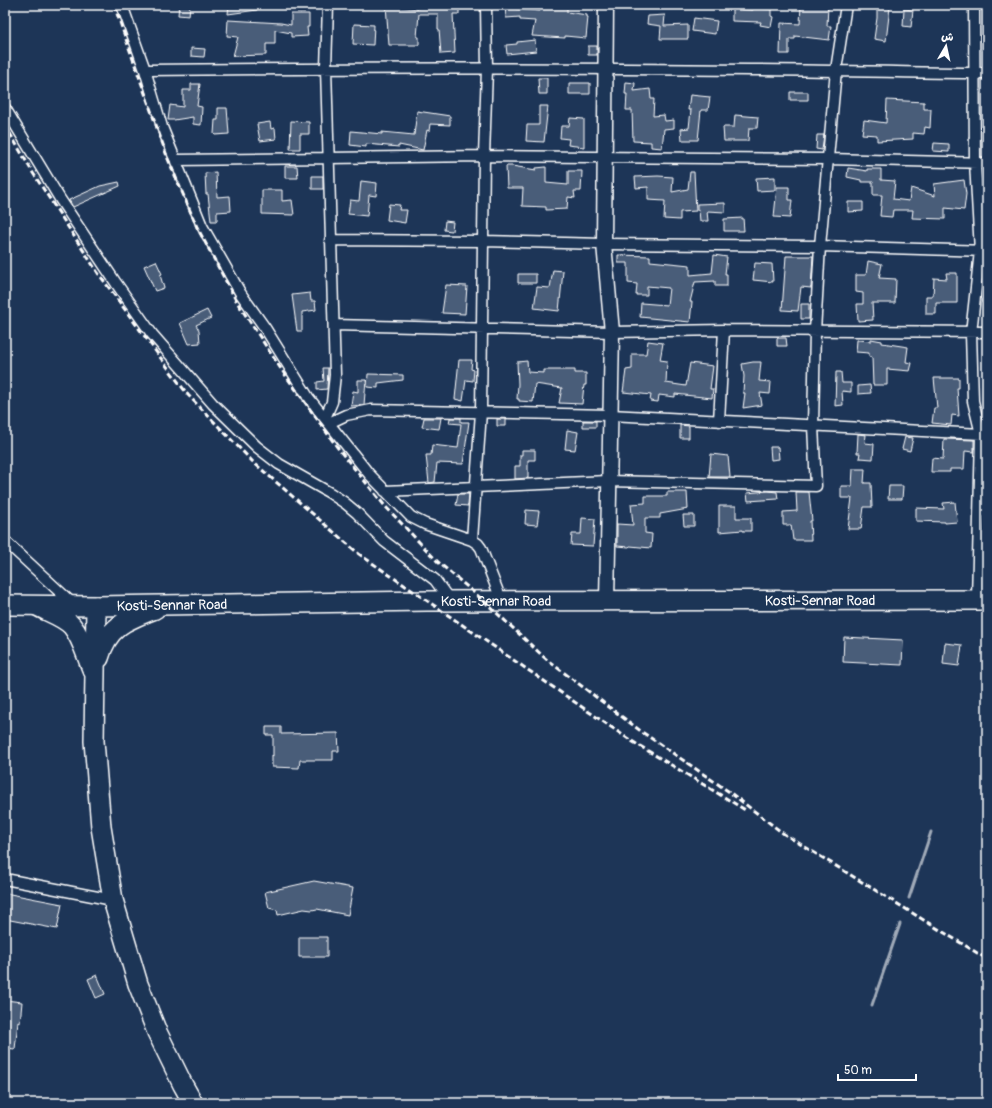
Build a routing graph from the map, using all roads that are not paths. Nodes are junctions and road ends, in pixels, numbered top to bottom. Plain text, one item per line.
1 (122, 5) edge
2 (328, 5) edge
3 (486, 5) edge
4 (606, 5) edge
5 (846, 5) edge
6 (974, 5) edge
7 (326, 68) junction
8 (487, 69) junction
9 (605, 69) junction
10 (145, 70) junction
11 (836, 70) junction
12 (974, 73) junction
13 (987, 73) edge
14 (5, 108) edge
15 (484, 156) junction
16 (604, 157) junction
17 (328, 158) junction
18 (828, 159) junction
19 (176, 160) junction
20 (975, 162) junction
21 (987, 163) edge
22 (330, 240) junction
23 (483, 241) junction
24 (604, 244) junction
25 (820, 246) junction
26 (984, 251) edge
27 (334, 325) junction
28 (482, 328) junction
29 (724, 330) junction
30 (815, 330) junction
31 (612, 332) junction
32 (971, 332) junction
33 (987, 332) edge
34 (481, 412) junction
35 (610, 415) junction
36 (327, 421) junction
37 (719, 421) junction
38 (814, 426) junction
39 (981, 434) junction
40 (608, 481) junction
41 (475, 486) junction
42 (385, 491) junction
43 (472, 540) junction
44 (5, 541) edge
45 (982, 600) edge
46 (451, 602) junction
47 (502, 602) junction
48 (607, 602) junction
49 (5, 604) edge
50 (34, 604) junction
51 (165, 604) junction
52 (75, 605) junction
53 (96, 606) junction
54 (95, 675) junction
55 (5, 879) edge
56 (113, 900) junction
57 (193, 1103) edge

1 - 10 street
2 - 7 street
3 - 8 street
4 - 9 street
5 - 11 street
6 - 12 street
7 - 8 street
7 - 10 street
7 - 17 street
8 - 9 street
8 - 15 street
9 - 11 street
9 - 16 street
10 - 19 street
11 - 12 street
11 - 18 street
12 - 13 street
12 - 20 street
14 - 46 street
15 - 16 street
15 - 17 street
15 - 23 street
16 - 18 street
16 - 24 street
17 - 19 street
17 - 22 street
18 - 20 street
18 - 25 street
19 - 36 street
20 - 21 street
20 - 26 street
22 - 23 street
22 - 27 street
23 - 24 street
23 - 28 street
24 - 25 street
24 - 31 street
25 - 26 street
25 - 30 street
26 - 32 street
27 - 28 street
27 - 36 street
28 - 31 street
28 - 34 street
29 - 30 street
29 - 31 street
29 - 37 street
30 - 32 street
30 - 38 street
31 - 35 street
32 - 33 street
32 - 39 street
34 - 35 street
34 - 36 street
34 - 41 street
35 - 37 street
35 - 40 street
36 - 42 street
37 - 38 street
38 - 39 street
38 - 40 street
39 - 45 street
40 - 41 street
40 - 48 street
41 - 42 street
41 - 43 street
42 - 43 street
43 - 47 street
44 - 52 street
45 - 48 highway, Kosti-Sennar Road
46 - 47 highway, Kosti-Sennar Road
46 - 51 highway, Kosti-Sennar Road
47 - 48 highway, Kosti-Sennar Road
49 - 50 highway, Kosti-Sennar Road
50 - 52 highway, Kosti-Sennar Road
50 - 54 highway
51 - 53 highway, Kosti-Sennar Road
51 - 54 highway
52 - 53 highway, Kosti-Sennar Road
53 - 54 highway
54 - 56 highway
55 - 56 street
56 - 57 highway

